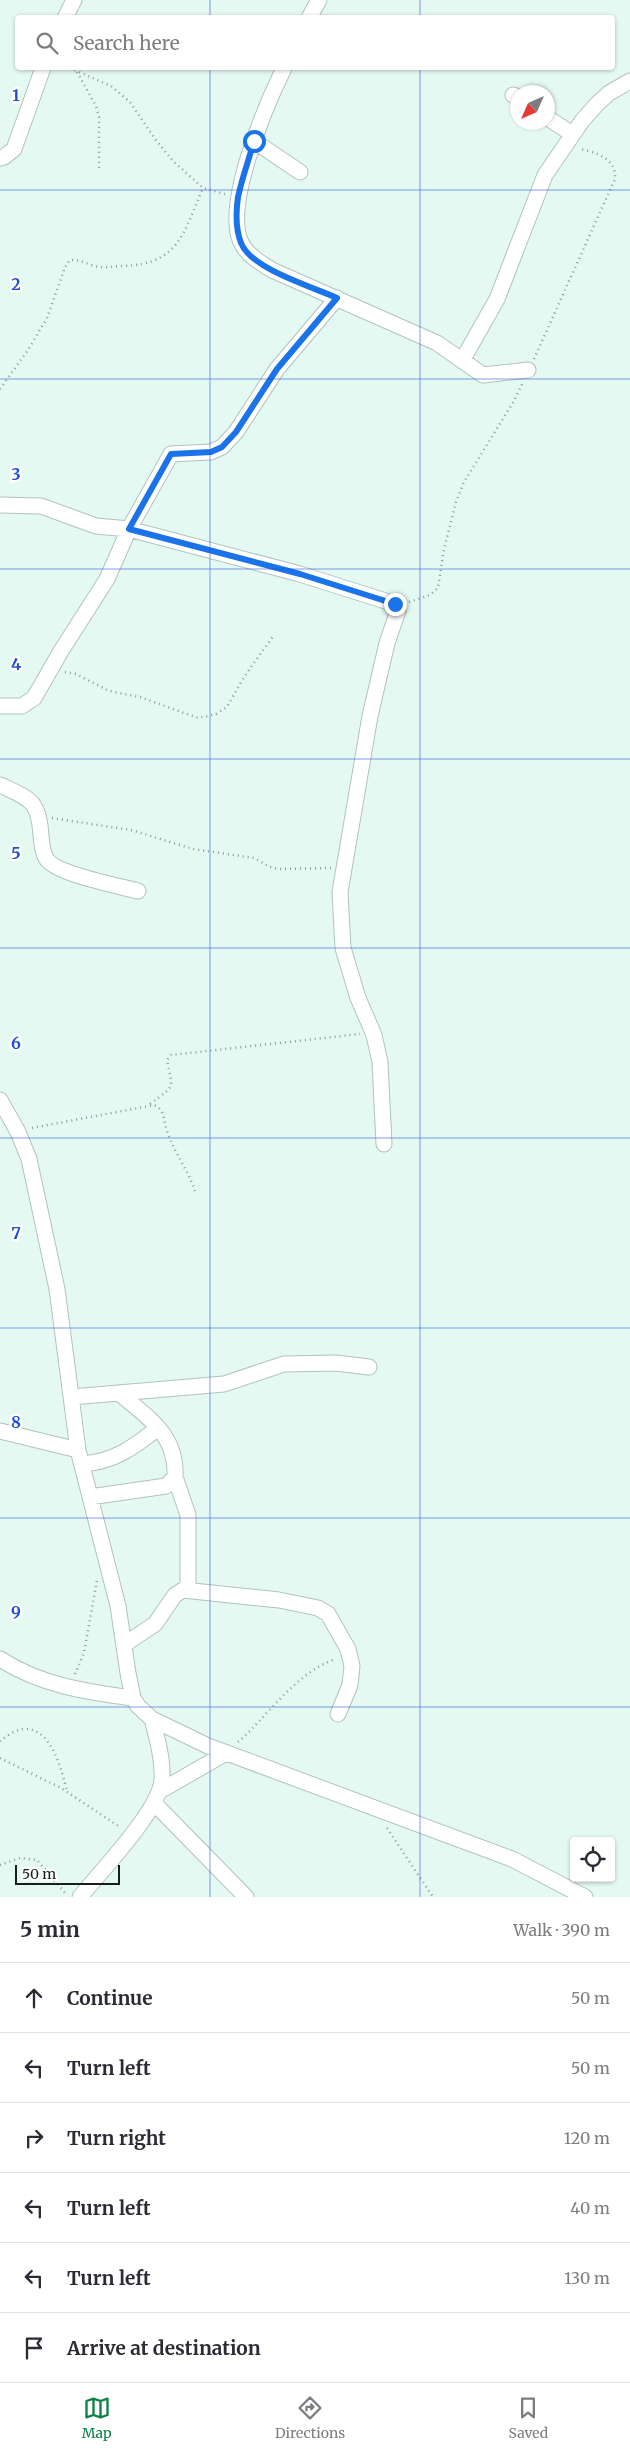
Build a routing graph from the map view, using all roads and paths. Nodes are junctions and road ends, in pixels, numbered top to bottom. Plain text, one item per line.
1 (74, 0) edge
2 (319, 0) edge
3 (66, 15) edge
4 (311, 15) edge
5 (42, 70) edge
6 (283, 70) edge
7 (76, 71) joint
8 (630, 81) edge
9 (555, 123) edge
10 (572, 134) junction
11 (254, 141) junction
12 (0, 158) edge
13 (99, 169) dead end
14 (300, 172) dead end
15 (203, 188) junction
16 (238, 198) junction
17 (337, 298) junction
18 (463, 359) junction
19 (528, 370) dead end
20 (0, 389) edge
21 (0, 505) edge
22 (129, 529) junction
23 (274, 635) dead end
24 (51, 670) junction
25 (0, 706) edge
26 (0, 785) edge
27 (40, 816) junction
28 (345, 866) junction
29 (138, 891) dead end
30 (374, 1035) junction
31 (0, 1100) edge
32 (150, 1104) junction
33 (18, 1132) junction
34 (384, 1144) dead end
35 (196, 1191) dead end
36 (369, 1368) dead end
37 (119, 1393) junction
38 (72, 1397) junction
39 (158, 1428) junction
40 (0, 1431) edge
41 (80, 1457) junction
42 (175, 1477) junction
43 (90, 1496) junction
44 (105, 1558) junction
45 (188, 1589) junction
46 (125, 1644) junction
47 (351, 1656) junction
48 (0, 1659) edge
49 (66, 1686) junction
50 (133, 1698) junction
51 (338, 1714) dead end
52 (152, 1719) junction
53 (0, 1740) edge
54 (226, 1753) junction
55 (0, 1758) edge
56 (68, 1792) junction
57 (157, 1797) junction
58 (375, 1808) junction
59 (131, 1834) junction
60 (0, 1865) edge
61 (68, 1897) edge
62 (80, 1897) edge
63 (246, 1897) edge
64 (433, 1897) edge
65 (585, 1897) edge

1 - 3 street
2 - 4 street
5 - 12 street
6 - 11 street
7 - 13 path
7 - 15 path
8 - 10 street
9 - 10 street
10 - 18 street
11 - 14 street
11 - 16 street
15 - 16 path
15 - 20 path
16 - 17 street
17 - 18 street
17 - 22 street
18 - 19 street
21 - 22 street
22 - 24 street
22 - 28 street
23 - 24 path
24 - 25 street
26 - 27 street
27 - 28 path
27 - 29 street
28 - 30 street
30 - 32 path
30 - 34 street
31 - 33 street
32 - 33 path
32 - 35 path
33 - 38 street
36 - 37 street
37 - 38 street
37 - 39 street
38 - 41 street
39 - 41 street
39 - 42 street
40 - 41 street
41 - 43 street
42 - 43 street
42 - 45 street
43 - 44 street
44 - 46 street
44 - 49 path
45 - 46 street
45 - 47 street
46 - 50 street
47 - 51 street
47 - 54 path
48 - 49 street
49 - 50 street
50 - 52 street
52 - 54 street
52 - 57 street
53 - 56 path
54 - 57 street
54 - 58 street
55 - 56 path
56 - 59 path
57 - 59 street
57 - 63 street
58 - 64 path
58 - 65 street
59 - 62 street
60 - 61 path

